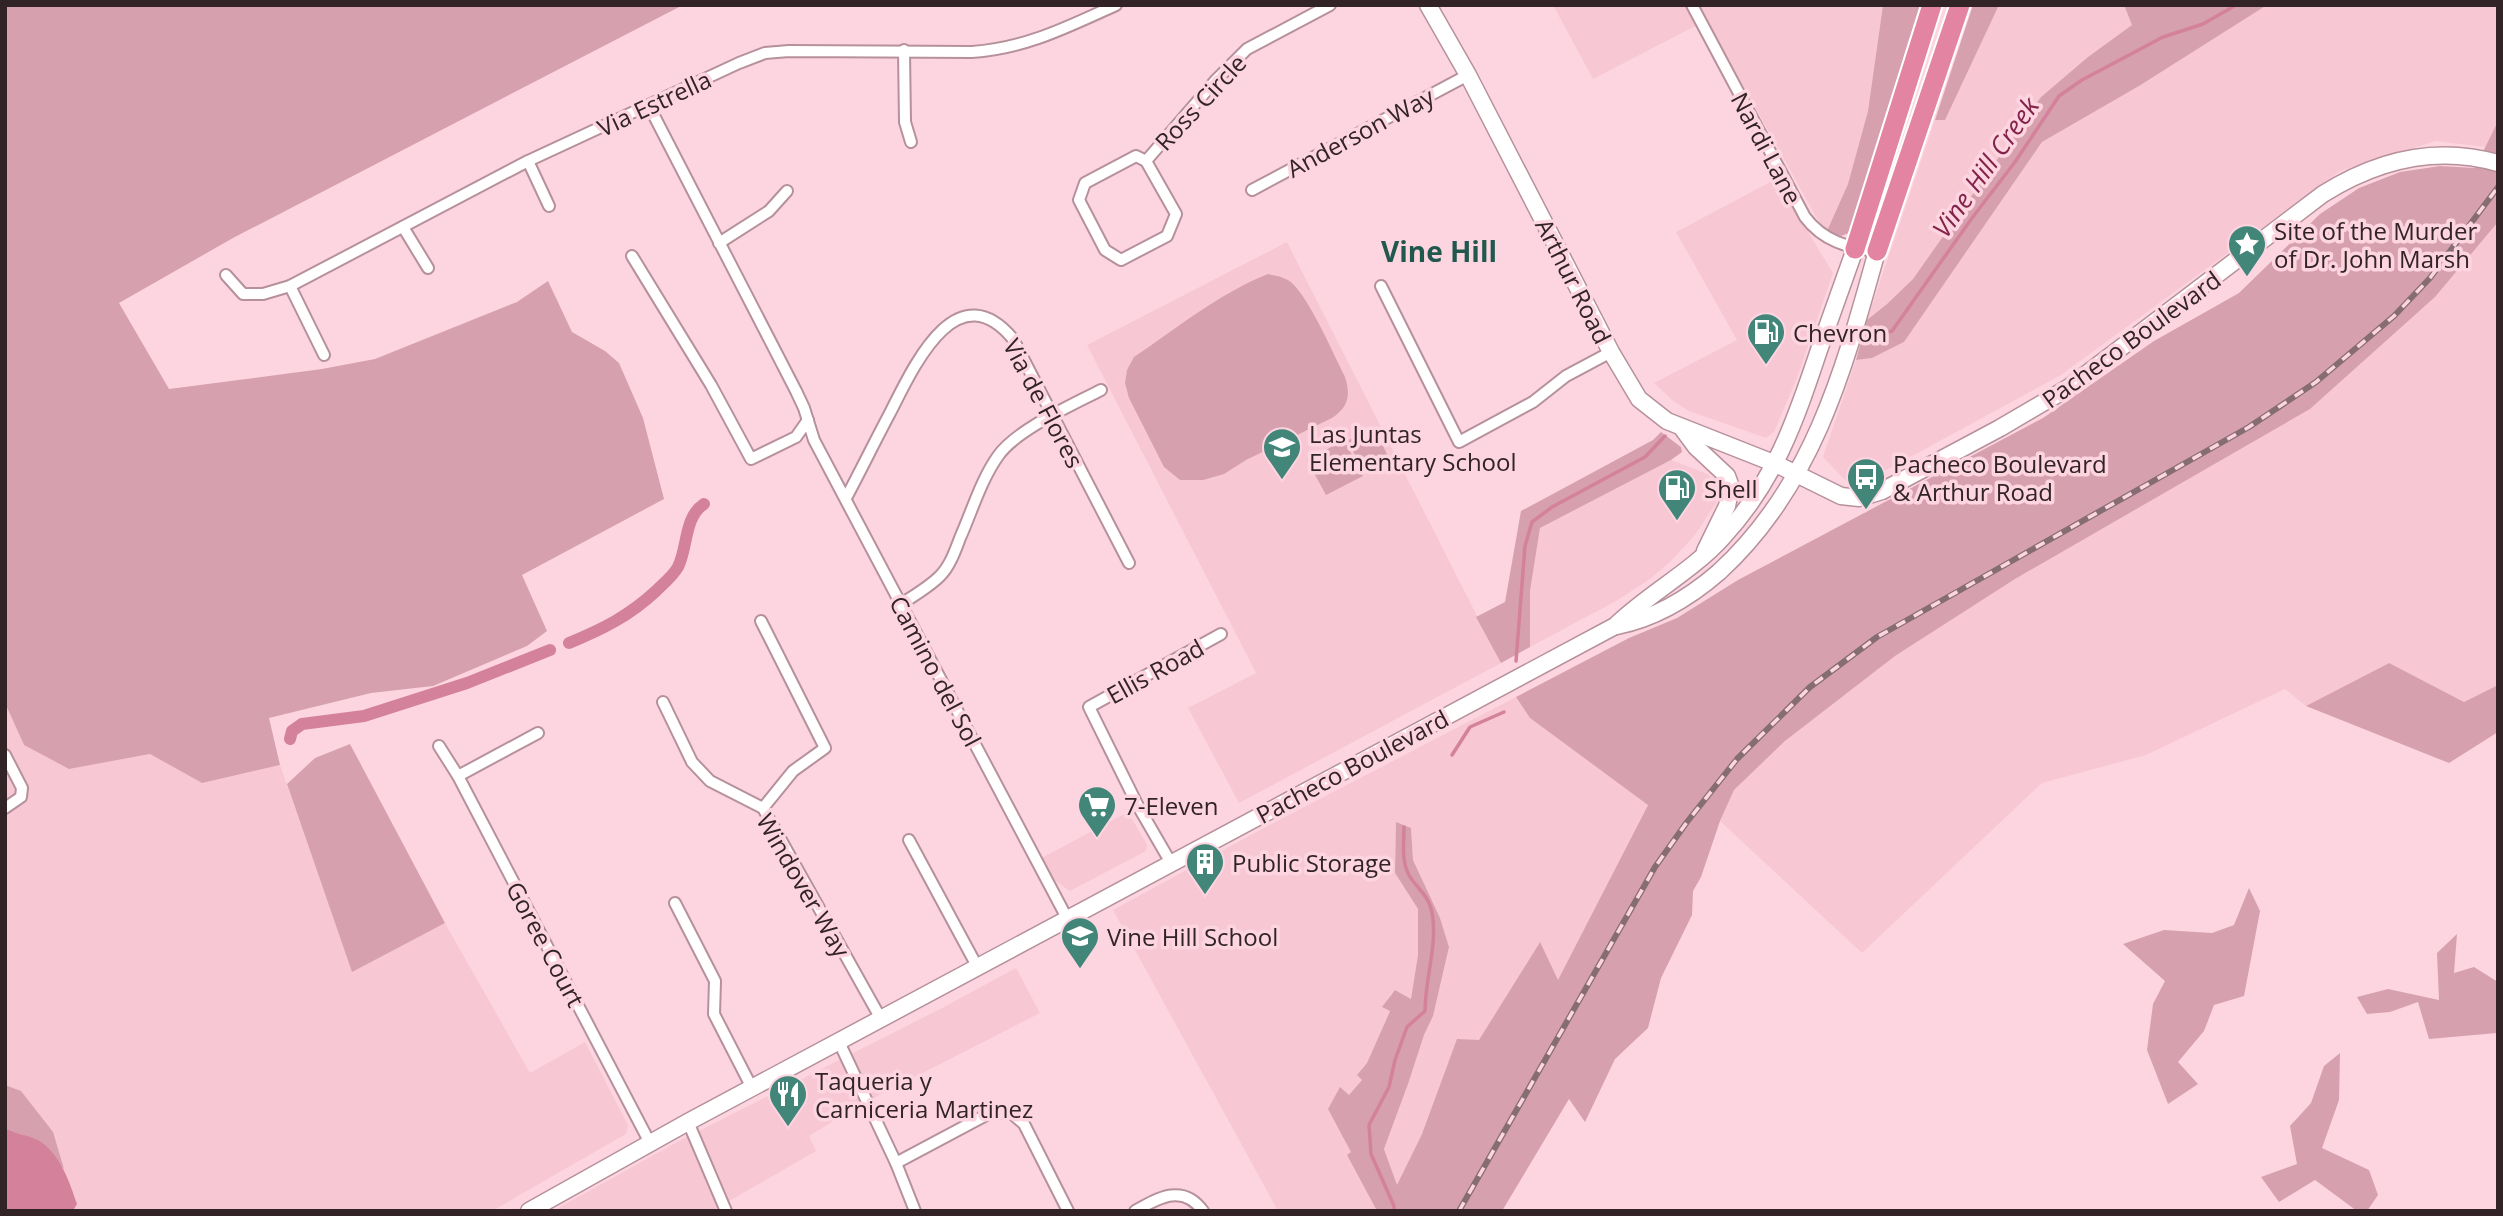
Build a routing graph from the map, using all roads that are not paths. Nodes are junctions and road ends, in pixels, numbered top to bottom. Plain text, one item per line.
1 (1116, 5) edge
2 (1330, 5) edge
3 (1429, 5) edge
4 (1692, 5) edge
5 (1932, 5) edge
6 (1960, 5) edge
7 (904, 50) junction
8 (1468, 75) junction
9 (649, 106) junction
10 (911, 142) dead end
11 (1146, 161) junction
12 (528, 162) junction
13 (2498, 163) edge
14 (1252, 190) dead end
15 (787, 191) dead end
16 (549, 206) dead end
17 (403, 228) junction
18 (719, 243) junction
19 (1855, 249) junction
20 (1877, 251) junction
21 (632, 256) dead end
22 (428, 268) dead end
23 (226, 275) dead end
24 (290, 286) junction
25 (1381, 286) dead end
26 (1611, 352) junction
27 (324, 355) dead end
28 (1101, 390) dead end
29 (1052, 416) junction
30 (808, 420) junction
31 (1682, 428) junction
32 (1776, 464) junction
33 (1797, 475) junction
34 (846, 498) junction
35 (1703, 555) junction
36 (1129, 563) dead end
37 (901, 604) junction
38 (761, 621) dead end
39 (1615, 626) junction
40 (1221, 634) dead end
41 (663, 702) dead end
42 (538, 733) dead end
43 (439, 746) dead end
44 (5, 755) edge
45 (458, 776) junction
46 (5, 808) edge
47 (763, 808) junction
48 (909, 840) dead end
49 (1171, 863) junction
50 (675, 902) dead end
51 (1068, 920) junction
52 (978, 968) junction
53 (881, 1019) junction
54 (839, 1042) junction
55 (752, 1088) junction
56 (688, 1122) junction
57 (650, 1143) junction
58 (895, 1163) junction
59 (529, 1211) edge
60 (726, 1211) edge
61 (915, 1211) edge
62 (1068, 1211) edge
63 (1135, 1211) edge
64 (1203, 1211) edge

1 - 7 street, Via Estrella
2 - 11 street, Ross Circle
3 - 8 main road, Arthur Road
4 - 19 street, Nardi Lane
5 - 19 highway
6 - 20 highway
7 - 9 street, Via Estrella
7 - 10 street
8 - 14 street, Anderson Way
8 - 26 main road, Arthur Road
9 - 12 street, Via Estrella
9 - 18 street, Camino del Sol
11 - 11 street, Ross Circle
12 - 16 street
12 - 17 street, Via Estrella
13 - 33 main road, Pacheco Boulevard
15 - 18 street
17 - 22 street
17 - 24 street, Via Estrella
18 - 30 street, Camino del Sol
19 - 20 street, Nardi Lane
19 - 32 main road, Pacheco Boulevard
20 - 33 main road, Pacheco Boulevard
21 - 30 street
23 - 24 street, Via Estrella
24 - 27 street
25 - 26 street
26 - 31 main road, Arthur Road
28 - 29 street
29 - 34 street, Via de Flores
29 - 36 street, Via de Flores
29 - 37 street
30 - 34 street, Camino del Sol
31 - 32 main road, Arthur Road
31 - 35 main road
32 - 33 main road, Arthur Road
32 - 35 main road, Pacheco Boulevard
33 - 39 main road, Pacheco Boulevard
34 - 37 street, Camino del Sol
35 - 39 main road, Pacheco Boulevard
37 - 51 street, Camino del Sol
38 - 47 street
39 - 49 main road, Pacheco Boulevard
40 - 49 street, Ellis Road
41 - 47 street, Windover Way
42 - 45 street
43 - 45 street, Goree Court
44 - 46 street
45 - 57 street, Goree Court
47 - 53 street, Windover Way
48 - 52 street
49 - 51 main road, Pacheco Boulevard
50 - 55 street
51 - 52 main road, Pacheco Boulevard
52 - 53 main road, Pacheco Boulevard
53 - 54 main road, Pacheco Boulevard
54 - 55 main road, Pacheco Boulevard
54 - 58 street
55 - 56 main road, Pacheco Boulevard
56 - 57 main road, Pacheco Boulevard
56 - 60 street
57 - 59 main road, Pacheco Boulevard
58 - 61 street
58 - 62 street
63 - 64 street

